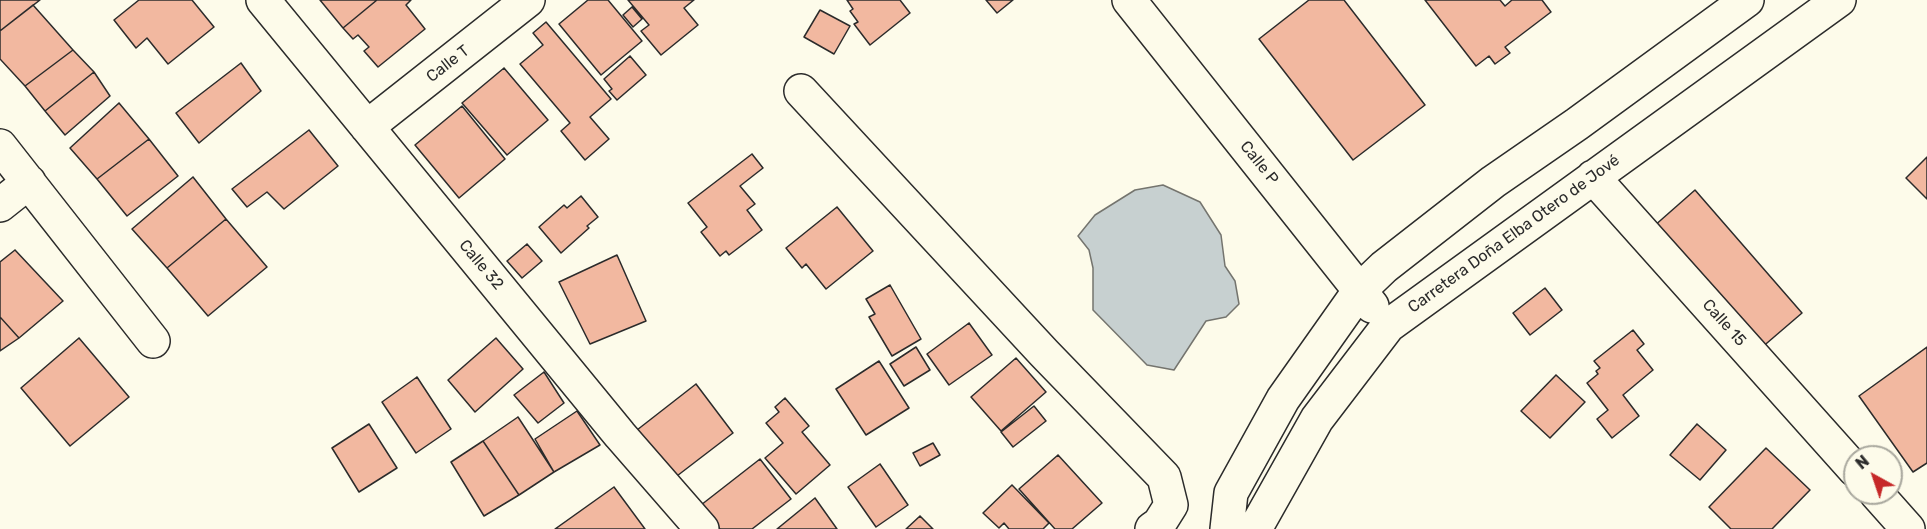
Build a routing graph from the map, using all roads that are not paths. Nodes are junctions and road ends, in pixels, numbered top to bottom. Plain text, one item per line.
1 (262, 0) edge
2 (528, 0) edge
3 (1128, 0) edge
4 (1747, 0) edge
5 (1839, 0) edge
6 (801, 91) dead end
7 (367, 127) junction
8 (0, 146) edge
9 (1593, 177) junction
10 (29, 182) junction
11 (0, 204) edge
12 (1360, 290) junction
13 (1388, 326) junction
14 (153, 342) dead end
15 (1843, 457) edge
16 (1887, 505) edge
17 (702, 529) edge
18 (1152, 529) edge
19 (1227, 529) edge
20 (1253, 529) edge
21 (1908, 529) edge

1 - 7 street, Calle 32
2 - 7 street, Calle T
3 - 12 street, Calle P
4 - 12 street
5 - 9 street, Carretera Doña Elba Otero de Jové
6 - 18 street
7 - 17 street, Calle 32
8 - 10 street
9 - 13 street, Carretera Doña Elba Otero de Jové
9 - 15 street, Calle 15
10 - 11 street
10 - 14 street
12 - 13 street, Calle P
12 - 19 street
13 - 20 street, Carretera Doña Elba Otero de Jové
16 - 21 street

